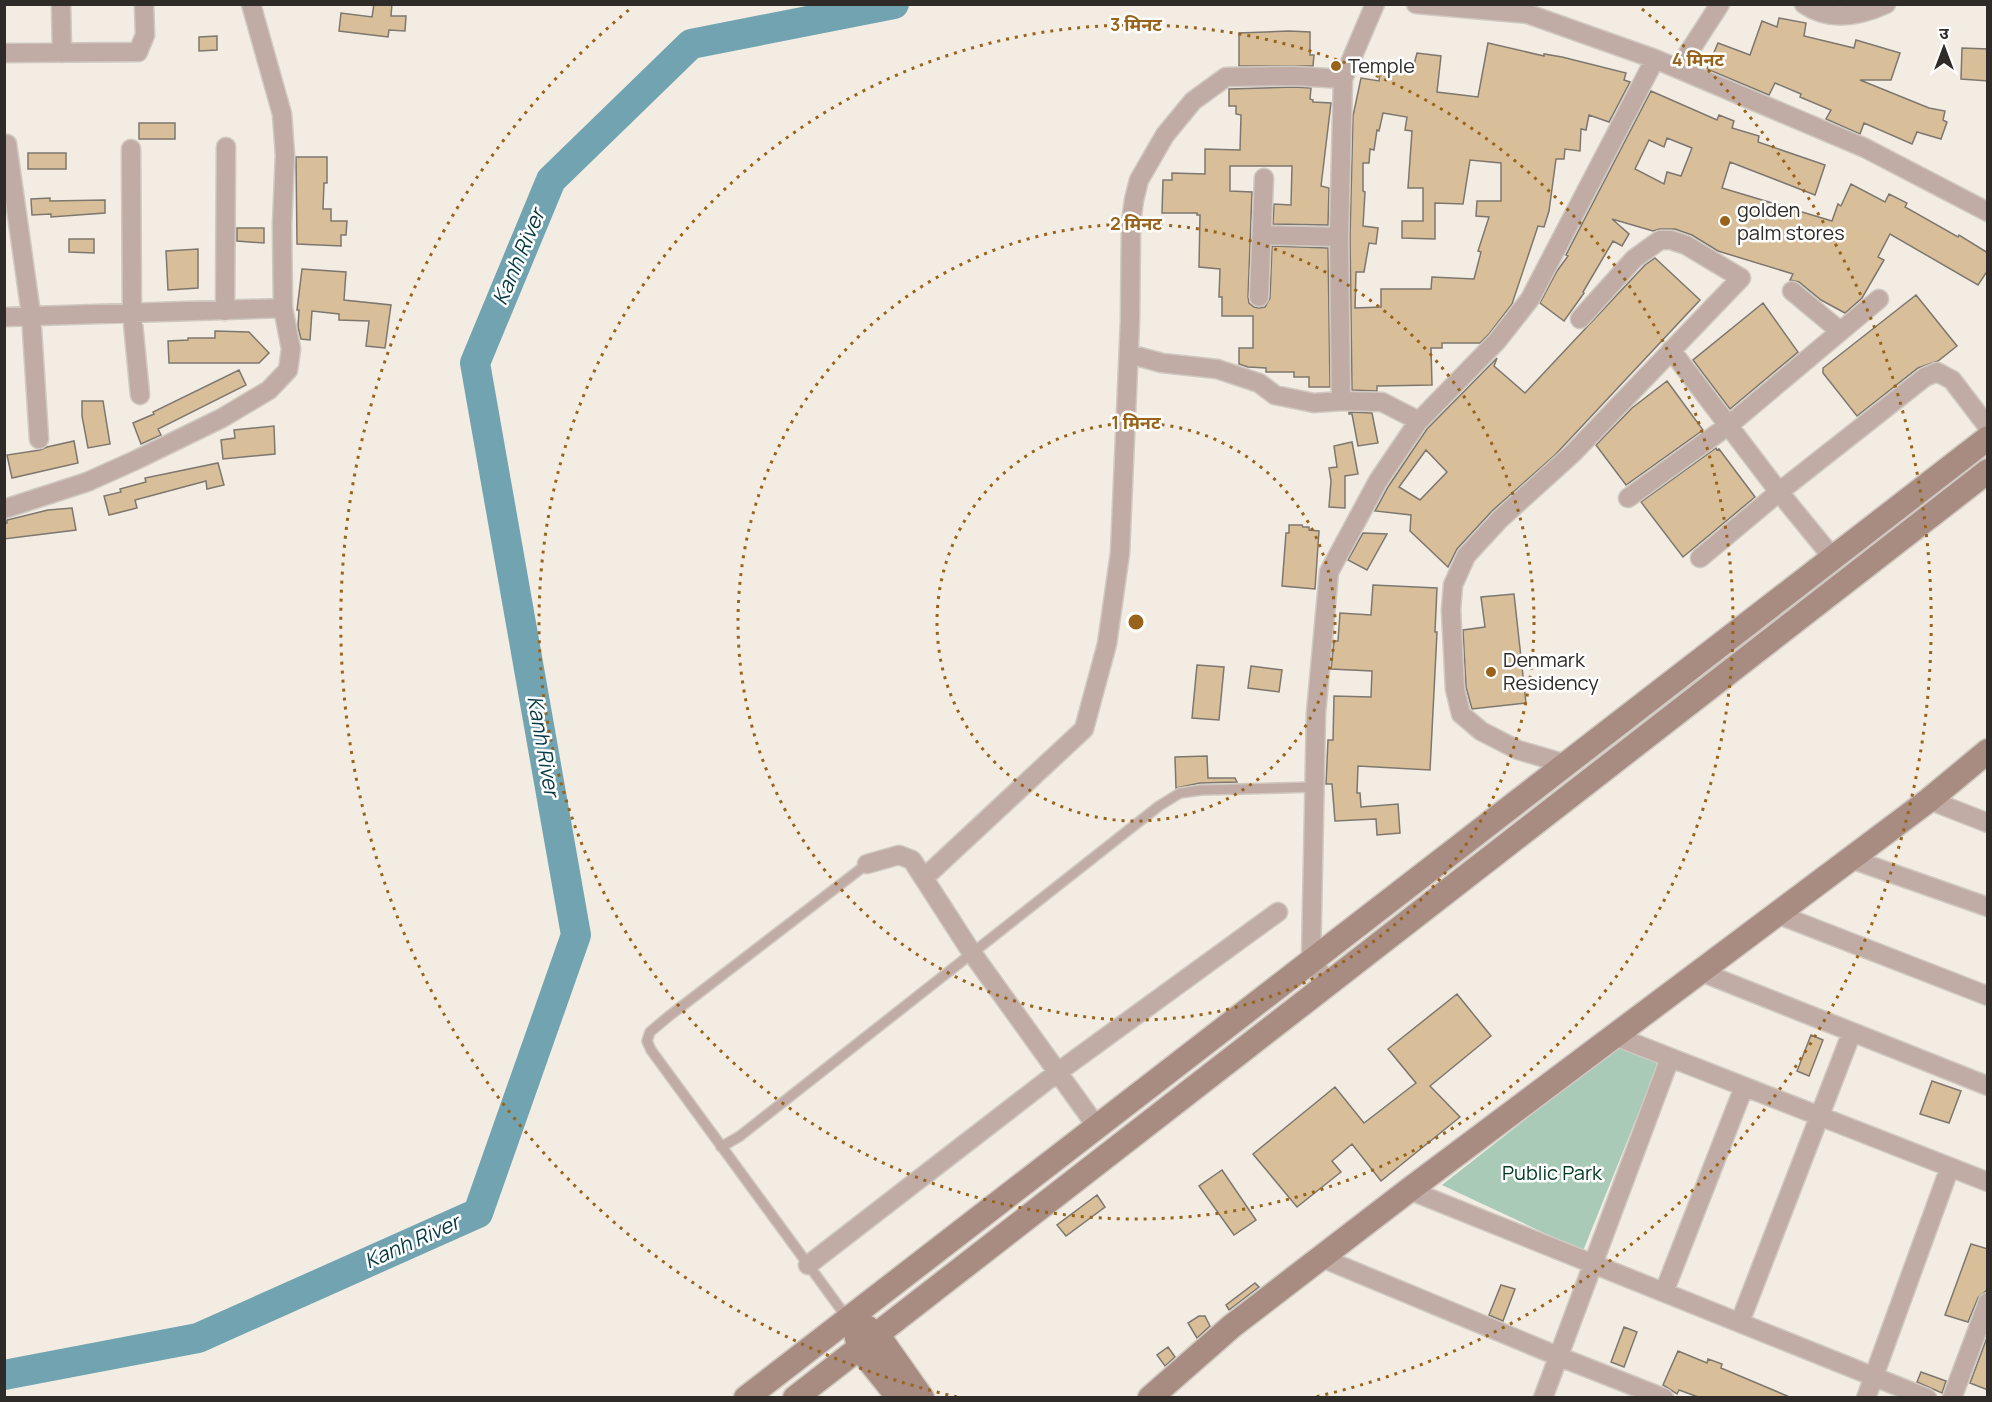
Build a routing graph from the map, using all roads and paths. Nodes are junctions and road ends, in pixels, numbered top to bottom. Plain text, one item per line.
1 (61, 4) edge
2 (144, 4) edge
3 (251, 4) edge
4 (1375, 4) edge
5 (1416, 4) edge
6 (1720, 4) edge
7 (1804, 4) edge
8 (1886, 4) edge
9 (1527, 9) edge
10 (4, 53) edge
11 (62, 53) junction
12 (1655, 59) junction
13 (1678, 69) junction
14 (1343, 79) junction
15 (7, 144) dead end
16 (226, 147) dead end
17 (131, 149) dead end
18 (1264, 178) dead end
19 (1988, 212) edge
20 (1263, 235) junction
21 (1339, 237) junction
22 (1792, 291) dead end
23 (1259, 297) dead end
24 (1879, 299) dead end
25 (283, 308) junction
26 (225, 311) junction
27 (132, 313) junction
28 (31, 315) junction
29 (4, 317) edge
30 (1580, 320) dead end
31 (1840, 331) junction
32 (1671, 350) junction
33 (1129, 354) junction
34 (140, 395) dead end
35 (1341, 401) junction
36 (1419, 421) junction
37 (1729, 425) junction
38 (1988, 427) edge
39 (1988, 438) edge
40 (39, 439) dead end
41 (1988, 471) edge
42 (1779, 492) junction
43 (1628, 498) dead end
44 (4, 509) edge
45 (1700, 558) dead end
46 (1833, 558) junction
47 (1988, 751) edge
48 (1566, 764) junction
49 (1315, 787) junction
50 (1929, 800) junction
51 (1988, 823) edge
52 (1851, 859) junction
53 (867, 864) joint
54 (924, 879) junction
55 (1988, 907) edge
56 (1278, 912) dead end
57 (1777, 914) junction
58 (972, 953) junction
59 (1311, 961) junction
60 (1701, 972) junction
61 (1329, 982) junction
62 (1988, 996) edge
63 (1852, 1032) junction
64 (1615, 1036) junction
65 (1670, 1058) junction
66 (1058, 1072) junction
67 (1988, 1086) edge
68 (1744, 1087) junction
69 (1821, 1117) junction
70 (1097, 1127) junction
71 (721, 1147) junction
72 (1950, 1167) junction
73 (1988, 1182) edge
74 (1409, 1190) junction
75 (1322, 1258) junction
76 (1593, 1263) junction
77 (808, 1265) junction
78 (1664, 1292) junction
79 (1988, 1302) edge
80 (850, 1318) junction
81 (1740, 1323) junction
82 (868, 1341) junction
83 (1560, 1357) junction
84 (1873, 1376) junction
85 (746, 1398) edge
86 (795, 1398) edge
87 (899, 1398) edge
88 (922, 1398) edge
89 (1149, 1398) edge
90 (1543, 1398) edge
91 (1664, 1398) edge
92 (1866, 1398) edge
93 (1927, 1398) edge
94 (1952, 1398) edge

1 - 11 street
2 - 11 street
3 - 25 street
4 - 14 street
5 - 9 street
6 - 13 street
7 - 8 street
9 - 12 street
10 - 11 street
12 - 13 street
12 - 36 street
13 - 19 street
14 - 21 street
14 - 33 street
15 - 28 street
16 - 26 street
17 - 27 street
18 - 20 street
20 - 21 street
20 - 23 street
21 - 35 street
22 - 31 street
24 - 31 street
25 - 26 street
25 - 44 street
26 - 27 street
27 - 28 street
27 - 34 street
28 - 29 street
28 - 40 street
30 - 32 street
31 - 37 street
32 - 37 street
32 - 48 street
33 - 35 street
33 - 54 street
35 - 36 street
36 - 49 street
37 - 42 street
37 - 43 street
38 - 42 street
39 - 46 street
41 - 61 street
42 - 45 street
42 - 46 street
46 - 48 street
47 - 50 street
48 - 59 street
49 - 58 lane
49 - 59 street
50 - 51 street
50 - 52 street
52 - 55 street
52 - 57 street
53 - 54 street
53 - 71 lane
54 - 58 street
56 - 66 street
57 - 60 street
57 - 62 street
58 - 66 street
58 - 71 lane
59 - 61 street
59 - 70 street
60 - 63 street
60 - 64 street
61 - 82 street
63 - 67 street
63 - 69 street
64 - 65 street
64 - 74 street
65 - 68 street
65 - 76 street
66 - 70 street
66 - 77 street
68 - 69 street
68 - 78 street
69 - 72 street
69 - 81 street
70 - 80 street
71 - 77 lane
72 - 73 street
72 - 84 street
74 - 75 street
74 - 76 street
75 - 83 street
75 - 89 street
76 - 78 street
76 - 83 street
77 - 80 lane
78 - 81 street
79 - 94 street
80 - 82 street
80 - 85 street
81 - 84 street
82 - 86 street
82 - 87 street
82 - 88 street
83 - 90 street
83 - 91 street
84 - 92 street
84 - 93 street

